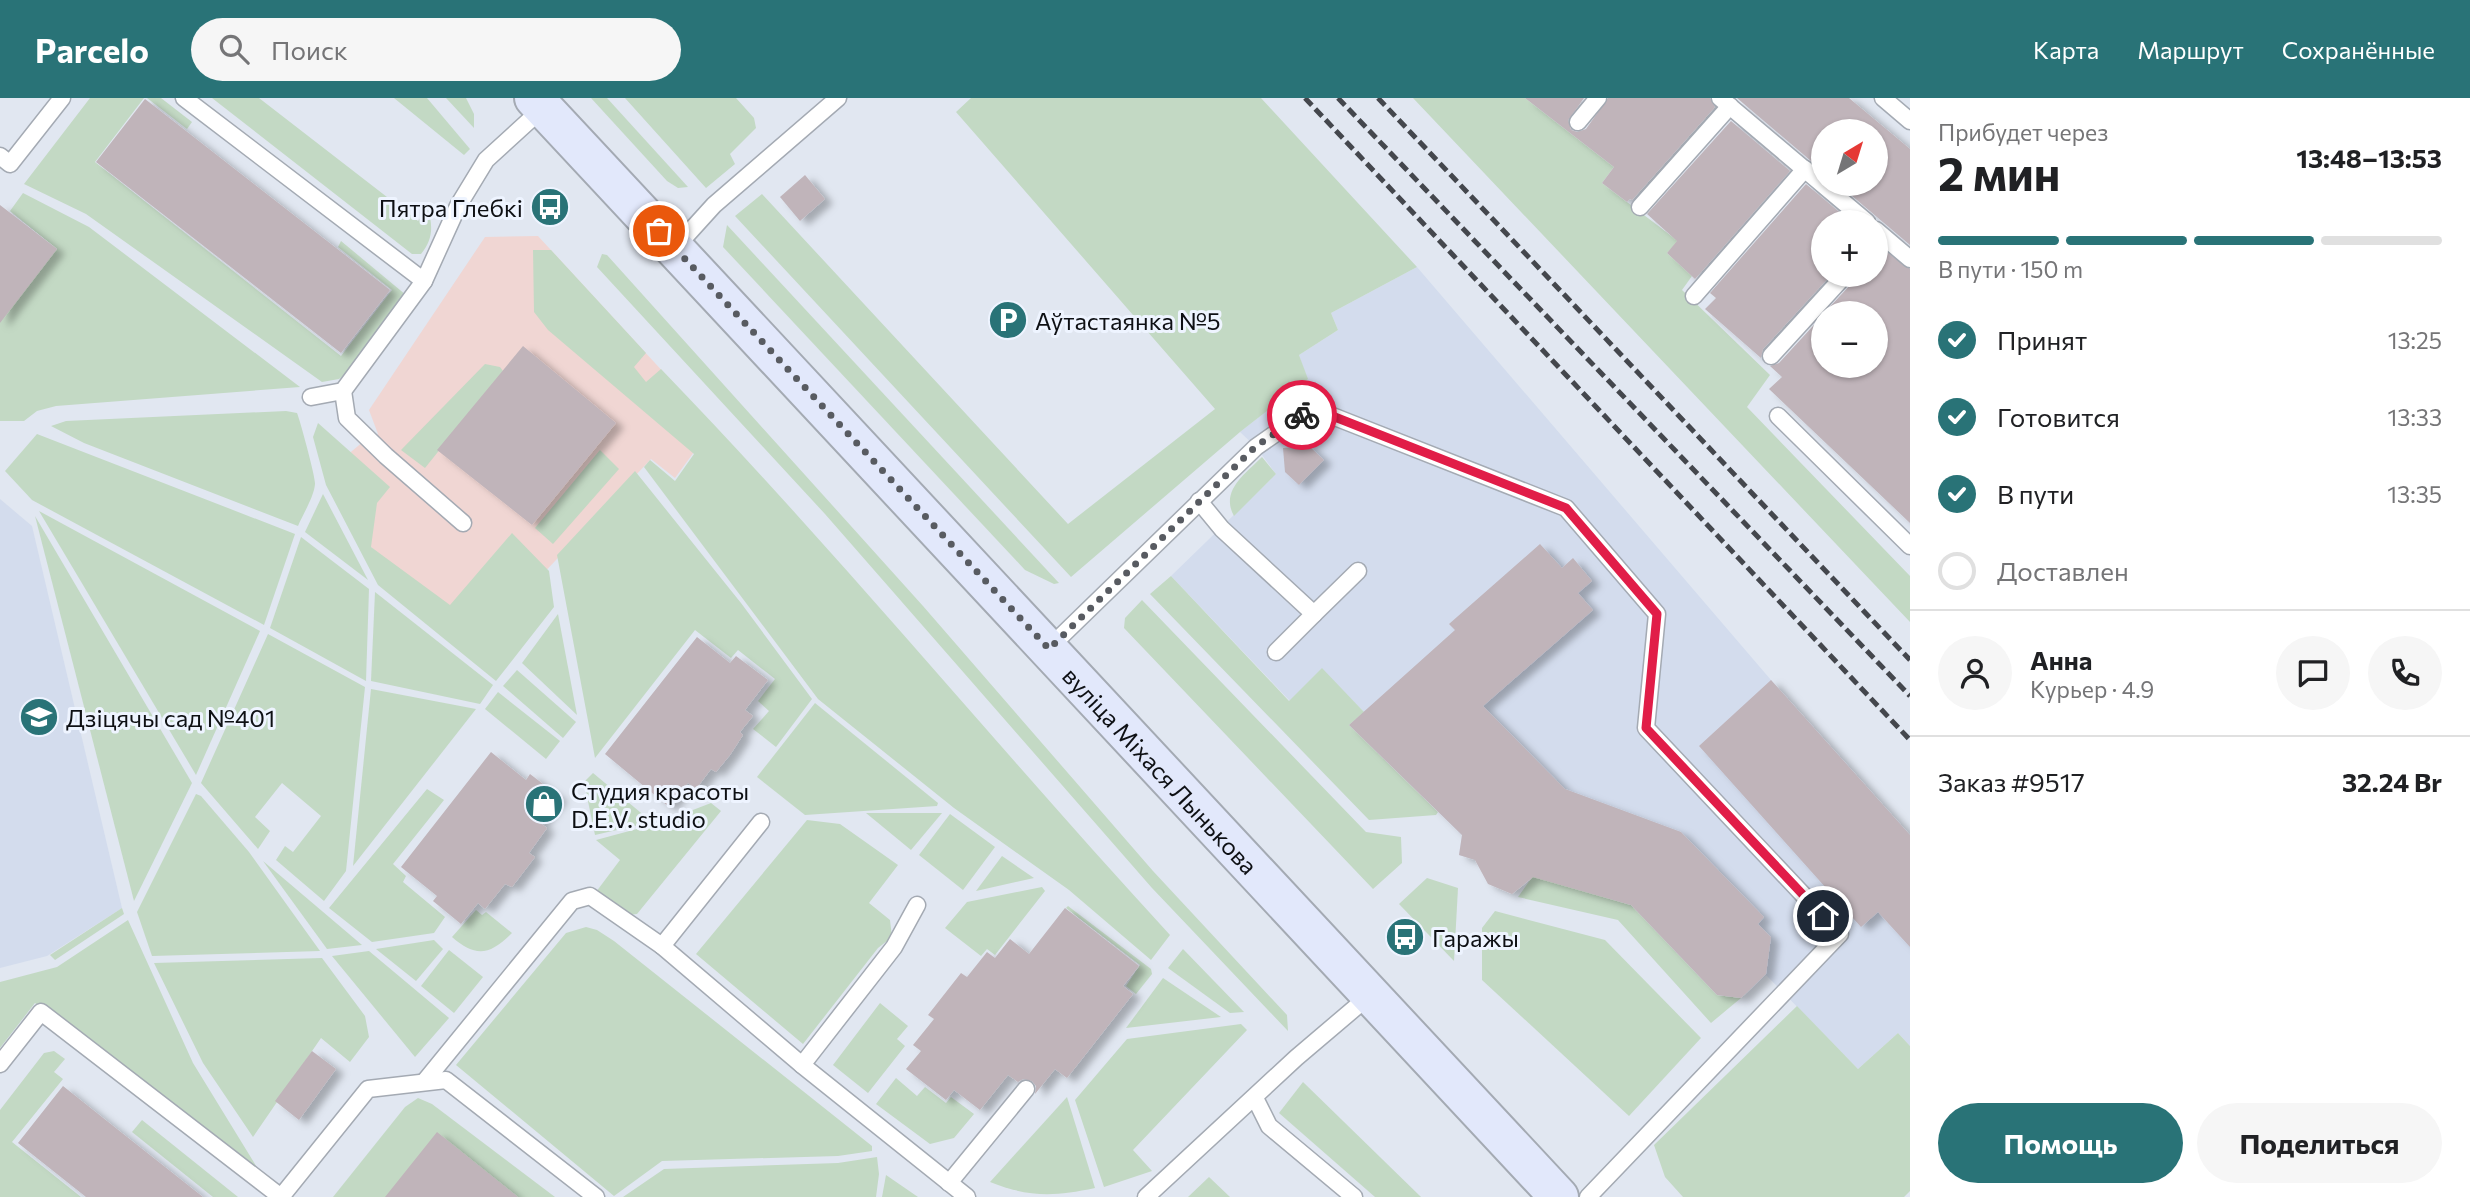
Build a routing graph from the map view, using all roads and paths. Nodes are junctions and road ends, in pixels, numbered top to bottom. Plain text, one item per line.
1 (62, 98) edge
2 (184, 98) edge
3 (838, 98) edge
4 (1598, 98) edge
5 (1883, 98) edge
6 (1725, 102) edge
7 (538, 103) edge
8 (1910, 121) edge
9 (1578, 122) dead end
10 (0, 156) edge
11 (1805, 169) junction
12 (1640, 207) dead end
13 (1853, 210) edge
14 (1888, 242) edge
15 (675, 248) junction
16 (1910, 258) edge
17 (424, 281) junction
18 (1833, 287) edge
19 (1694, 296) dead end
20 (1771, 356) dead end
21 (343, 391) junction
22 (310, 397) dead end
23 (1778, 416) dead end
24 (1199, 501) junction
25 (463, 523) dead end
26 (1910, 546) edge
27 (1358, 571) dead end
28 (1314, 614) junction
29 (1049, 649) junction
30 (1276, 652) dead end
31 (761, 822) dead end
32 (917, 905) dead end
33 (662, 946) junction
34 (1369, 996) junction
35 (0, 1064) edge
36 (802, 1065) junction
37 (425, 1081) junction
38 (1026, 1089) dead end
39 (1255, 1098) junction
40 (949, 1183) junction
41 (596, 1197) edge
42 (967, 1197) edge
43 (1146, 1197) edge
44 (1354, 1197) edge
45 (1559, 1197) edge
46 (1588, 1197) edge

1 - 10 lane
2 - 17 lane
3 - 15 lane
4 - 9 lane
5 - 8 lane
6 - 11 lane
6 - 12 lane
7 - 15 street, вуліца Міхася Лынькова
7 - 17 lane
11 - 13 lane
11 - 19 lane
14 - 16 lane
15 - 29 street, вуліца Міхася Лынькова
17 - 21 lane
18 - 20 lane
21 - 22 lane
21 - 25 lane
23 - 26 lane
24 - 28 lane
24 - 29 lane
24 - 46 lane
27 - 28 lane
28 - 30 lane
29 - 34 street, вуліца Міхася Лынькова
31 - 33 lane
32 - 36 lane
33 - 36 lane
33 - 37 lane
34 - 39 lane
34 - 45 street, вуліца Міхася Лынькова
35 - 37 lane
36 - 40 lane
37 - 41 lane
38 - 40 lane
39 - 43 lane
39 - 44 lane
40 - 42 lane

